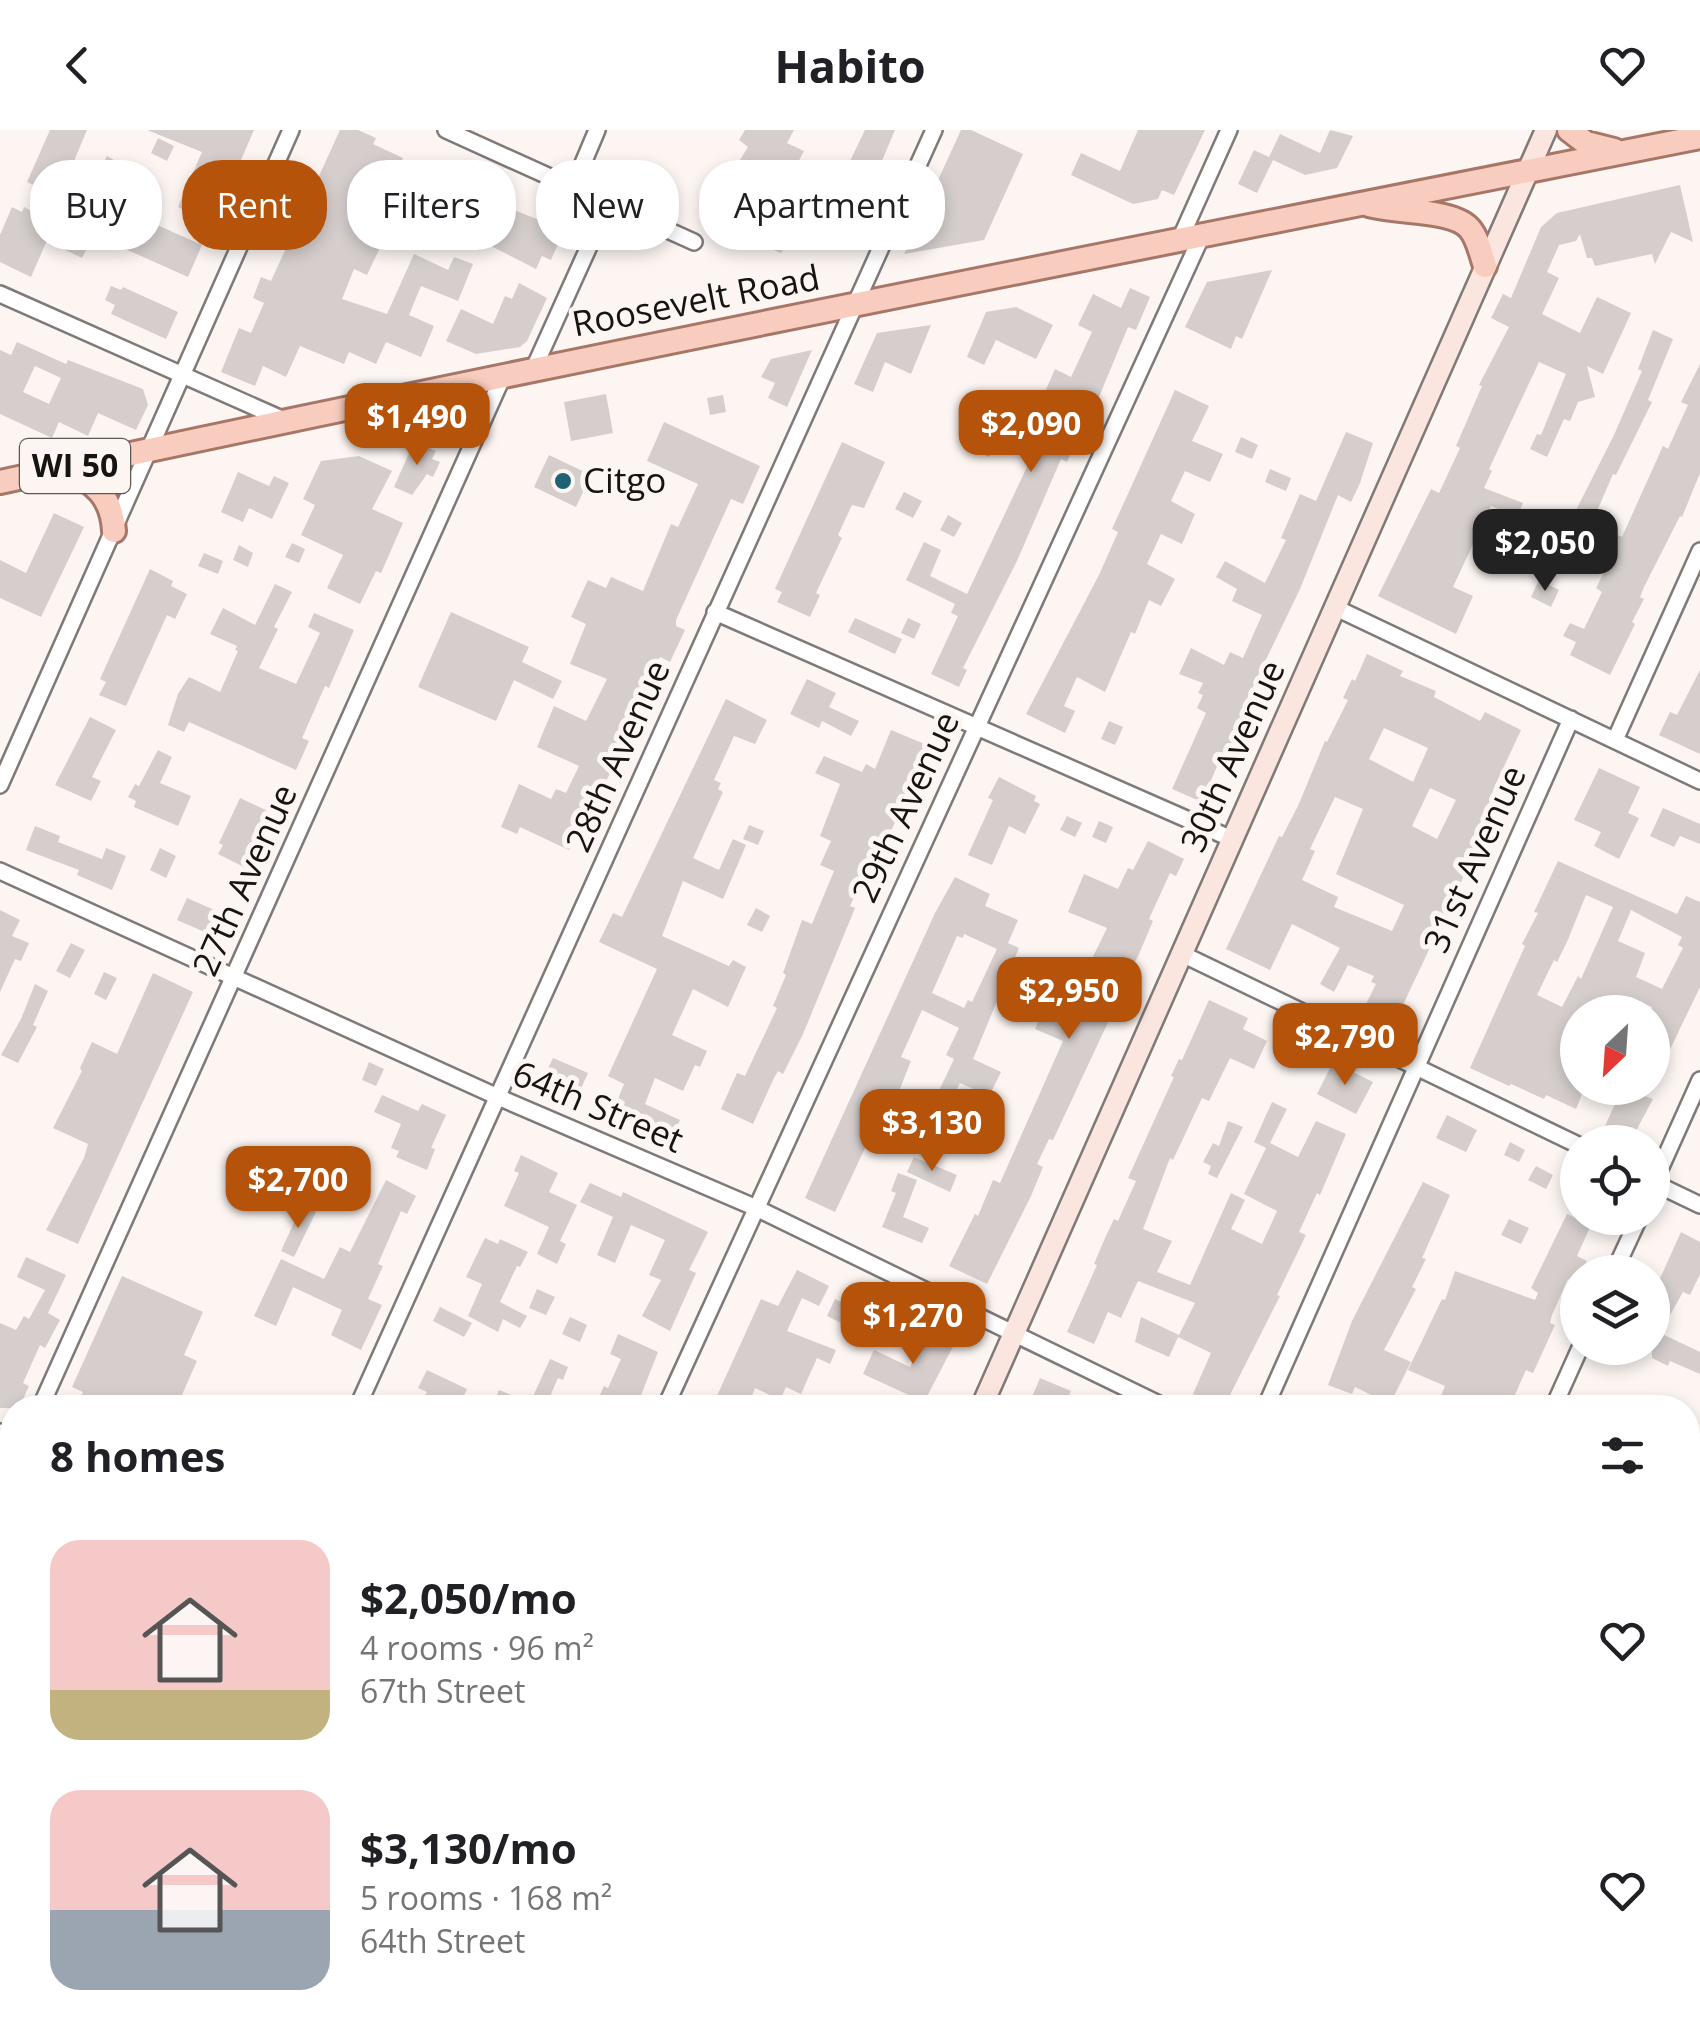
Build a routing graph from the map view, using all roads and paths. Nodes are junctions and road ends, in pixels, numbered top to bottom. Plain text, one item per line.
1 (290, 130) edge
2 (446, 130) edge
3 (597, 130) edge
4 (934, 130) edge
5 (1229, 130) edge
6 (1546, 130) edge
7 (1570, 130) edge
8 (1700, 136) edge
9 (1622, 152) junction
10 (584, 160) edge
11 (1527, 170) junction
12 (536, 171) edge
13 (1361, 202) junction
14 (679, 235) edge
15 (1192, 235) junction
16 (694, 242) dead end
17 (587, 250) edge
18 (1485, 266) junction
19 (0, 294) edge
20 (854, 306) junction
21 (534, 368) junction
22 (184, 376) junction
23 (503, 376) junction
24 (286, 421) junction
25 (150, 450) junction
26 (65, 468) junction
27 (0, 482) edge
28 (114, 531) junction
29 (1700, 551) edge
30 (1334, 607) junction
31 (715, 612) junction
32 (1571, 719) junction
33 (976, 726) junction
34 (1616, 740) junction
35 (1700, 782) edge
36 (0, 785) edge
37 (1232, 839) junction
38 (0, 871) edge
39 (1182, 954) junction
40 (234, 978) junction
41 (1416, 1065) junction
42 (1700, 1080) edge
43 (498, 1097) junction
44 (1560, 1136) edge
45 (1670, 1146) edge
46 (1670, 1192) edge
47 (1700, 1205) edge
48 (754, 1207) junction
49 (1014, 1334) junction
50 (1572, 1365) edge
51 (46, 1395) edge
52 (363, 1395) edge
53 (670, 1395) edge
54 (987, 1395) edge
55 (1140, 1395) edge
56 (1271, 1395) edge
57 (1559, 1395) edge

1 - 22 street
2 - 12 street
3 - 10 street
4 - 20 street, 28th Avenue
5 - 15 street, 29th Avenue
6 - 11 street, 30th Avenue
7 - 9 main road
8 - 9 main road, Roosevelt Road / WI 50
9 - 11 main road, Roosevelt Road / WI 50
11 - 13 main road, Roosevelt Road / WI 50
11 - 18 street, 30th Avenue
13 - 15 main road, Roosevelt Road / WI 50
13 - 18 main road
14 - 16 street
15 - 20 main road, Roosevelt Road / WI 50
15 - 33 street, 29th Avenue
17 - 21 street
18 - 30 street, 30th Avenue
19 - 22 street
20 - 21 main road, Roosevelt Road / WI 50
20 - 31 street, 28th Avenue
21 - 23 main road, Roosevelt Road / WI 50
22 - 24 street
22 - 25 street
23 - 24 main road, Roosevelt Road / WI 50
23 - 40 street, 27th Avenue
24 - 25 main road, Roosevelt Road / WI 50
25 - 26 main road, Roosevelt Road / WI 50
25 - 28 street
26 - 27 main road, Roosevelt Road / WI 50
26 - 28 main road
28 - 36 street
29 - 34 street
30 - 32 street
30 - 37 street, 30th Avenue
31 - 33 street
31 - 43 street, 28th Avenue
32 - 34 street
32 - 41 street, 31st Avenue
33 - 37 street
33 - 48 street, 29th Avenue
34 - 35 street
37 - 39 street, 30th Avenue
38 - 40 street, 64th Street
39 - 41 street
39 - 49 street, 30th Avenue
40 - 43 street, 64th Street
40 - 51 street, 27th Avenue
41 - 44 street
41 - 56 street, 31st Avenue
42 - 45 street
43 - 48 street, 64th Street
43 - 52 street, 28th Avenue
46 - 47 street
48 - 49 street, 64th Street
48 - 53 street, 29th Avenue
49 - 54 street, 30th Avenue
49 - 55 street, 64th Street
50 - 57 street

